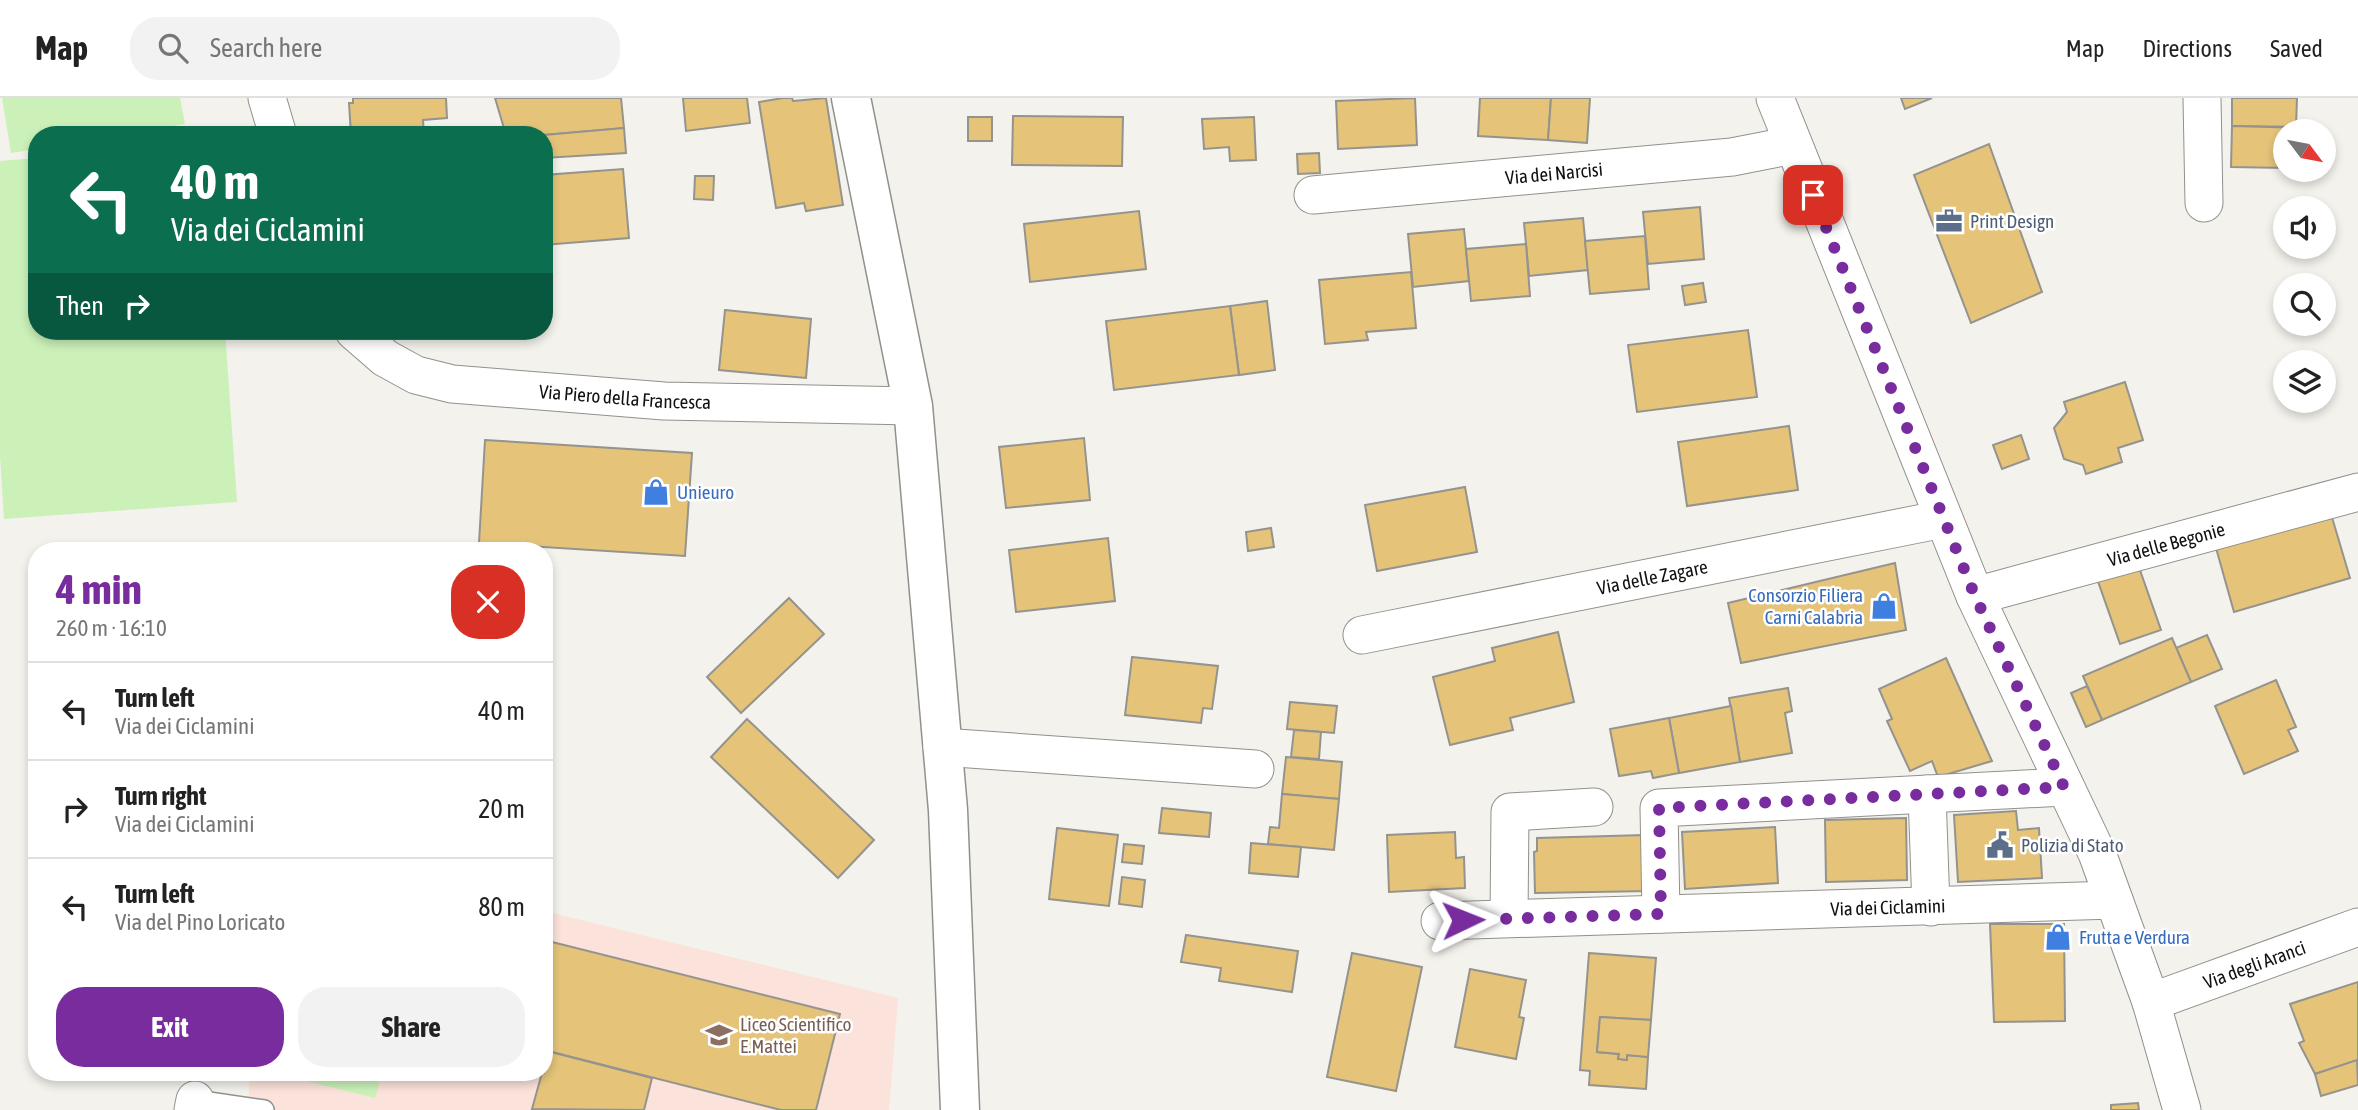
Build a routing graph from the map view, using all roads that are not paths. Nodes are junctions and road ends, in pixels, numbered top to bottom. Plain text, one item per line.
1 (267, 98) edge
2 (1774, 98) edge
3 (2203, 98) edge
4 (857, 99) edge
5 (275, 126) edge
6 (1793, 145) junction
7 (1313, 195) dead end
8 (2204, 203) dead end
9 (364, 340) edge
10 (913, 406) junction
11 (2358, 492) edge
12 (1943, 519) junction
13 (1975, 596) junction
14 (1362, 635) dead end
15 (942, 747) junction
16 (1255, 769) dead end
17 (2064, 787) junction
18 (1927, 794) junction
19 (1594, 807) dead end
20 (2114, 900) junction
21 (1931, 907) junction
22 (1661, 914) junction
23 (1509, 918) junction
24 (1440, 921) dead end
25 (2358, 927) edge
26 (2151, 1002) junction
27 (194, 1105) edge
28 (264, 1110) edge
29 (960, 1110) edge
30 (2182, 1110) edge

1 - 5 street
2 - 6 street
3 - 8 street
4 - 10 street
6 - 7 street, Via dei Narcisi
6 - 12 street
9 - 10 street, Via Piero della Francesca
10 - 15 street
11 - 13 street, Via delle Begonie
12 - 13 street
12 - 14 street, Via delle Zagare
13 - 17 street
15 - 16 street
15 - 29 street
17 - 18 street
17 - 20 street
18 - 21 street
18 - 22 street
19 - 23 street
20 - 21 street, Via dei Ciclamini
20 - 26 street
21 - 22 street, Via dei Ciclamini
22 - 23 street, Via dei Ciclamini
23 - 24 street, Via dei Ciclamini
25 - 26 street, Via degli Aranci
26 - 30 street
27 - 28 lane

